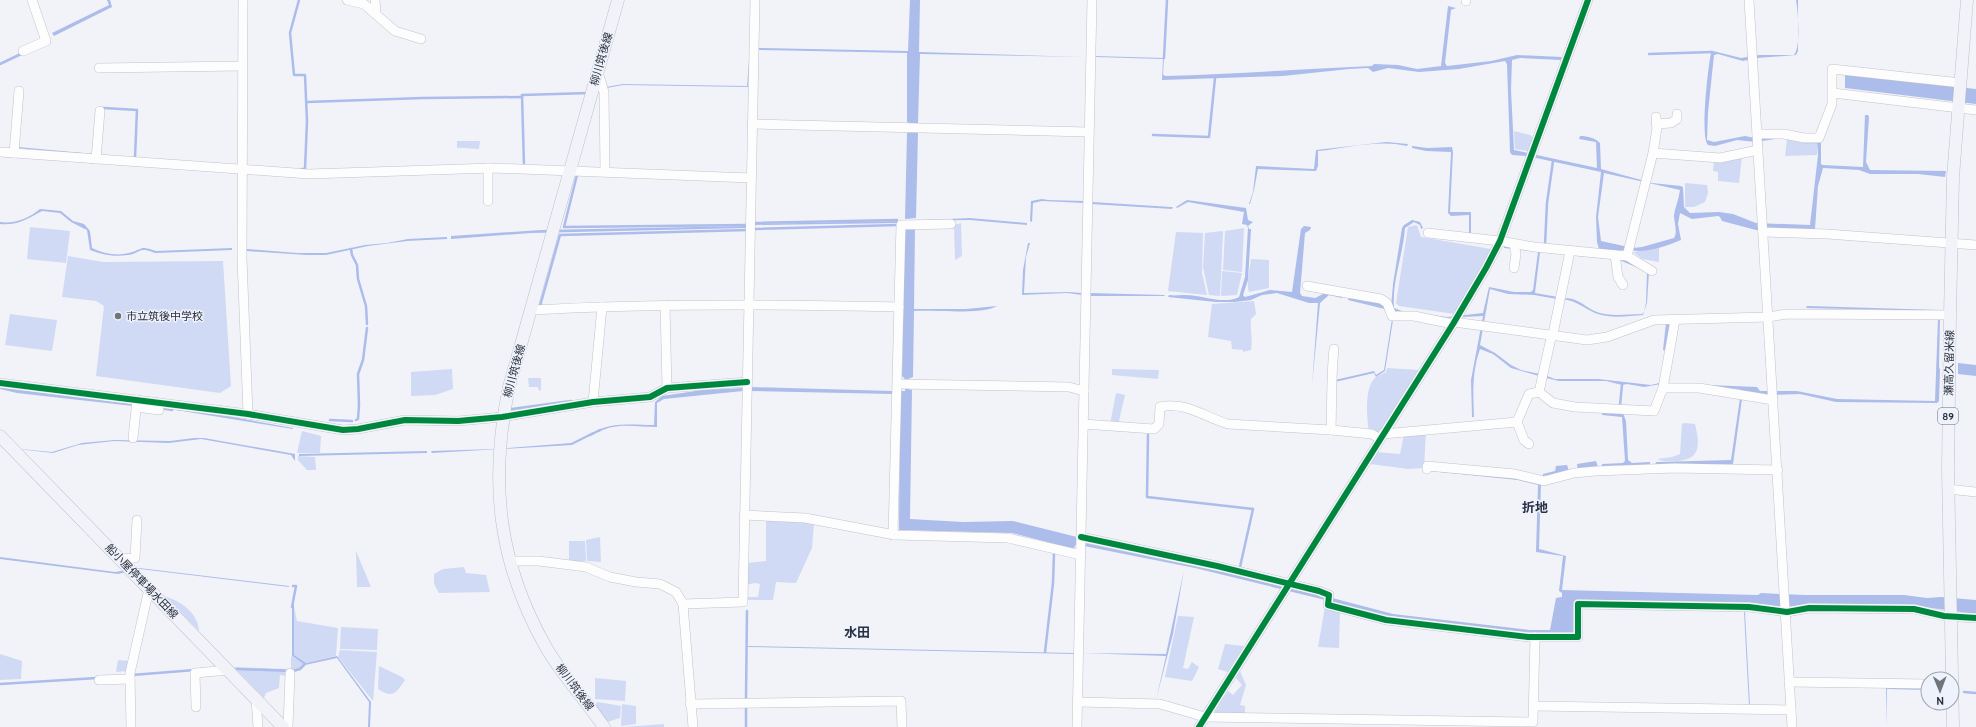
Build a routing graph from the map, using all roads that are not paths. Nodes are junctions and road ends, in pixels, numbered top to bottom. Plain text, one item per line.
1 (32, 0) edge
2 (243, 0) edge
3 (347, 0) edge
4 (375, 0) edge
5 (618, 0) edge
6 (755, 0) edge
7 (1092, 0) edge
8 (1588, 0) edge
9 (1749, 0) edge
10 (1967, 0) edge
11 (376, 14) junction
12 (420, 39) dead end
13 (23, 51) dead end
14 (242, 66) junction
15 (99, 68) dead end
16 (598, 71) junction
17 (1961, 84) junction
18 (19, 90) dead end
19 (1833, 94) junction
20 (1959, 107) junction
21 (1976, 110) edge
22 (100, 111) dead end
23 (1677, 114) dead end
24 (752, 124) junction
25 (1089, 132) junction
26 (1757, 134) junction
27 (1758, 150) junction
28 (0, 152) edge
29 (14, 153) junction
30 (1653, 153) junction
31 (96, 159) junction
32 (488, 168) junction
33 (241, 170) junction
34 (570, 170) junction
35 (605, 171) junction
36 (751, 178) junction
37 (488, 201) dead end
38 (951, 224) dead end
39 (1428, 232) dead end
40 (1763, 232) junction
41 (1500, 241) junction
42 (1952, 243) junction
43 (1514, 244) junction
44 (1976, 245) edge
45 (1570, 251) junction
46 (1615, 255) junction
47 (1627, 256) junction
48 (1514, 268) dead end
49 (1652, 271) dead end
50 (1623, 285) dead end
51 (1307, 286) dead end
52 (748, 304) junction
53 (665, 305) junction
54 (602, 307) junction
55 (899, 307) junction
56 (531, 310) junction
57 (1950, 314) junction
58 (1768, 317) junction
59 (1675, 320) junction
60 (1454, 323) junction
61 (1553, 334) junction
62 (1336, 354) dead end
63 (746, 382) junction
64 (0, 383) edge
65 (898, 384) junction
66 (667, 388) junction
67 (1663, 388) junction
68 (1084, 391) junction
69 (1539, 392) junction
70 (1773, 400) junction
71 (593, 402) junction
72 (136, 403) junction
73 (159, 410) dead end
74 (248, 414) junction
75 (502, 417) junction
76 (1517, 422) junction
77 (1082, 424) junction
78 (1331, 430) junction
79 (0, 436) edge
80 (1382, 436) junction
81 (133, 438) dead end
82 (1530, 444) dead end
83 (1427, 469) dead end
84 (1778, 470) junction
85 (1948, 489) junction
86 (1976, 492) edge
87 (744, 515) junction
88 (136, 520) dead end
89 (893, 535) junction
90 (1081, 537) junction
91 (1081, 555) junction
92 (120, 559) junction
93 (509, 561) junction
94 (1289, 584) junction
95 (148, 589) junction
96 (683, 604) junction
97 (1786, 611) junction
98 (1951, 616) junction
99 (1976, 618) edge
100 (1535, 636) junction
101 (229, 670) junction
102 (1952, 671) edge
103 (290, 673) dead end
104 (130, 679) junction
105 (99, 680) dead end
106 (1789, 682) junction
107 (1920, 684) edge
108 (256, 698) junction
109 (1078, 702) junction
110 (690, 704) junction
111 (196, 706) dead end
112 (1534, 706) junction
113 (1791, 710) junction
114 (1953, 711) edge
115 (1205, 717) junction
116 (1319, 723) edge
117 (131, 727) edge
118 (258, 727) edge
119 (283, 727) edge
120 (288, 727) edge
121 (604, 727) edge
122 (693, 727) edge
123 (902, 727) edge
124 (1076, 727) edge
125 (1199, 727) edge
126 (1792, 727) edge
127 (1953, 727) edge

1 - 13 street
2 - 14 street
3 - 11 street
4 - 11 street
5 - 16 main road, 柳川筑後線
6 - 24 street
7 - 25 street
8 - 41 street
9 - 26 street
10 - 17 main road, 瀬高久留米線 / 89
11 - 12 street
14 - 15 street
14 - 33 street
16 - 34 main road, 柳川筑後線
16 - 35 street
17 - 19 street
17 - 20 main road, 瀬高久留米線 / 89
18 - 29 street
19 - 20 street
19 - 26 street
20 - 21 street
20 - 42 main road, 瀬高久留米線 / 89
22 - 31 street
23 - 30 street
24 - 25 street
24 - 36 street
25 - 68 street
26 - 27 street
27 - 30 street
27 - 40 street
28 - 29 street
29 - 31 street
30 - 47 street
31 - 33 street
32 - 33 street
32 - 34 street
32 - 37 street
33 - 74 street
34 - 35 street
34 - 56 main road, 柳川筑後線
35 - 36 street
36 - 52 street
38 - 55 street
39 - 41 street
40 - 42 street
40 - 58 street
41 - 43 street
41 - 60 street
42 - 44 street
42 - 57 main road, 瀬高久留米線 / 89
43 - 45 street
43 - 48 street
45 - 46 street
45 - 61 street
46 - 47 street
46 - 50 street
47 - 49 street
51 - 60 street
52 - 53 street
52 - 55 street
52 - 63 street
53 - 54 street
53 - 66 street
54 - 56 street
54 - 71 street
55 - 65 street
56 - 75 main road, 柳川筑後線
57 - 58 street
57 - 85 main road, 瀬高久留米線 / 89
58 - 59 street
58 - 70 street
59 - 61 street
59 - 67 street
60 - 61 street
60 - 80 street
61 - 69 street
62 - 78 street
63 - 66 street
63 - 87 street
64 - 72 street
65 - 68 street
65 - 89 street
66 - 71 street
67 - 69 street
67 - 70 street
68 - 77 street
69 - 76 street
70 - 84 street
71 - 75 street
72 - 73 street
72 - 74 street
72 - 81 street
74 - 75 street
75 - 93 main road, 柳川筑後線
76 - 80 street
76 - 82 street
77 - 78 street
77 - 90 street
78 - 80 street
79 - 92 main road, 船小屋停車場水田線
80 - 94 street
83 - 84 street
84 - 97 street
85 - 86 street
85 - 98 main road, 瀬高久留米線 / 89
87 - 89 street
87 - 96 street
88 - 92 street
89 - 91 street
90 - 91 street
90 - 94 street
91 - 109 street
92 - 95 main road, 船小屋停車場水田線
93 - 96 street
93 - 121 main road, 柳川筑後線
94 - 100 street
94 - 115 street
95 - 101 main road, 船小屋停車場水田線
95 - 104 street
96 - 110 street
97 - 98 street
97 - 100 street
97 - 106 street
98 - 99 street
98 - 102 main road, 瀬高久留米線 / 89
100 - 112 street
101 - 108 main road, 船小屋停車場水田線
101 - 111 street
103 - 120 street
104 - 105 street
104 - 117 street
106 - 107 street
106 - 113 street
108 - 118 street
108 - 119 main road, 船小屋停車場水田線
109 - 115 street
109 - 124 street
110 - 122 street
110 - 123 street
112 - 113 street
112 - 116 street
113 - 126 street
114 - 127 main road, 瀬高久留米線 / 89
115 - 116 street
115 - 125 street

